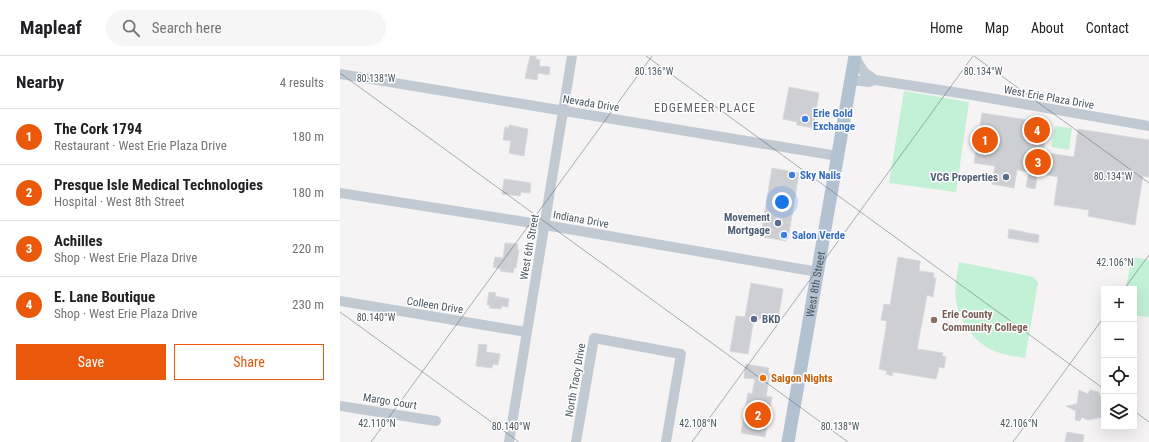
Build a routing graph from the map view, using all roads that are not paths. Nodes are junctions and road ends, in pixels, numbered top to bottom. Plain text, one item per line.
1 (572, 56) edge
2 (855, 57) edge
3 (340, 74) edge
4 (851, 80) junction
5 (874, 80) junction
6 (563, 111) junction
7 (1149, 126) edge
8 (838, 156) junction
9 (340, 193) edge
10 (545, 225) junction
11 (818, 272) junction
12 (340, 301) edge
13 (526, 332) junction
14 (340, 406) edge
15 (436, 421) dead end
16 (509, 442) edge
17 (576, 442) edge
18 (666, 442) edge
19 (788, 442) edge

1 - 6 street, West 6th Street
2 - 4 main road, West 8th Street
2 - 5 street
3 - 6 street, Nevada Drive
4 - 5 street, West Erie Plaza Drive
4 - 8 main road, West 8th Street
5 - 7 street, West Erie Plaza Drive
6 - 8 street, Nevada Drive
6 - 10 street, West 6th Street
8 - 11 main road, West 8th Street
9 - 10 street, Indiana Drive
10 - 11 street, Indiana Drive
10 - 13 street, West 6th Street
11 - 19 main road, West 8th Street
12 - 13 street, Colleen Drive
13 - 16 street, West 6th Street
14 - 15 street, Margo Court
17 - 18 street, North Tracy Drive

